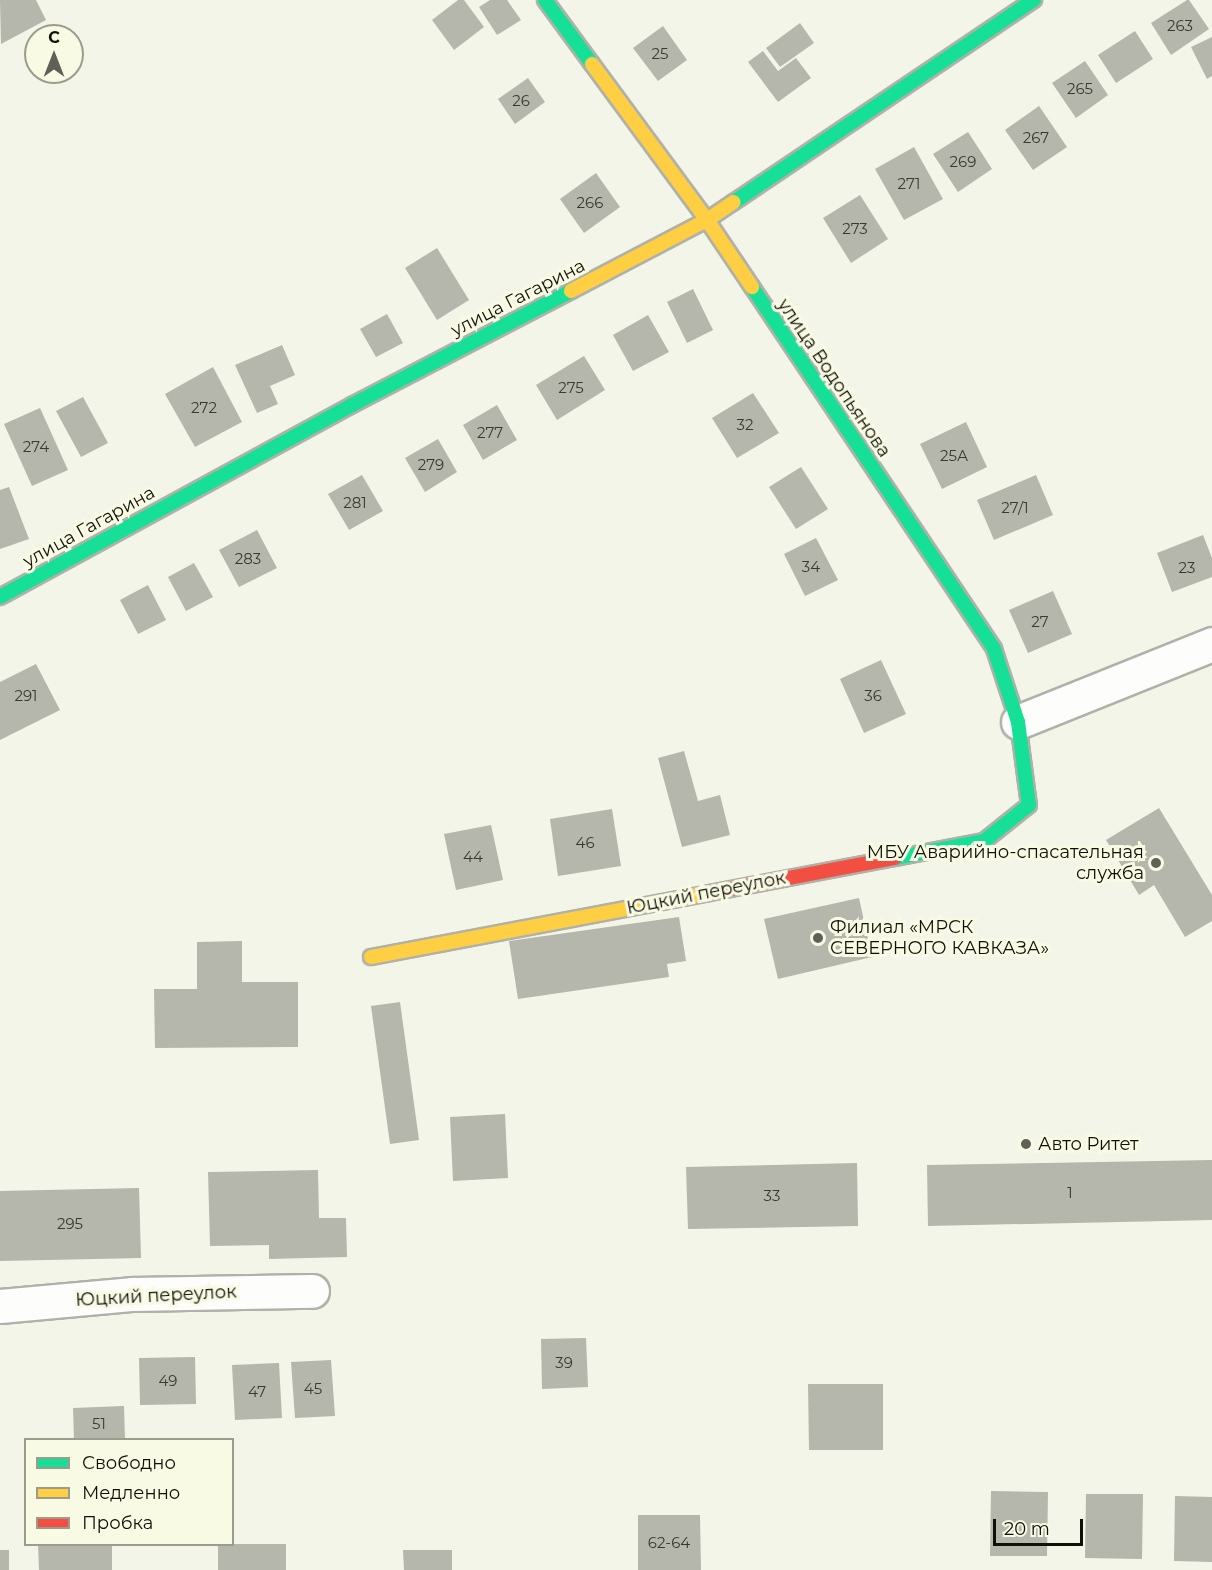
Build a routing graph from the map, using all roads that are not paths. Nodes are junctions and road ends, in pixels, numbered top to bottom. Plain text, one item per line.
1 (545, 0) edge
2 (1034, 0) edge
3 (707, 220) junction
4 (0, 597) edge
5 (1212, 644) edge
6 (1018, 722) junction
7 (1029, 805) joint
8 (371, 957) dead end
9 (312, 1291) dead end
10 (0, 1306) edge

1 - 3 street, улица Водопьянова
2 - 3 street, улица Гагарина
3 - 4 street, улица Гагарина
3 - 6 street, улица Водопьянова
5 - 6 street
6 - 7 street, улица Водопьянова
7 - 8 street, Юцкий переулок
9 - 10 street, Юцкий переулок

